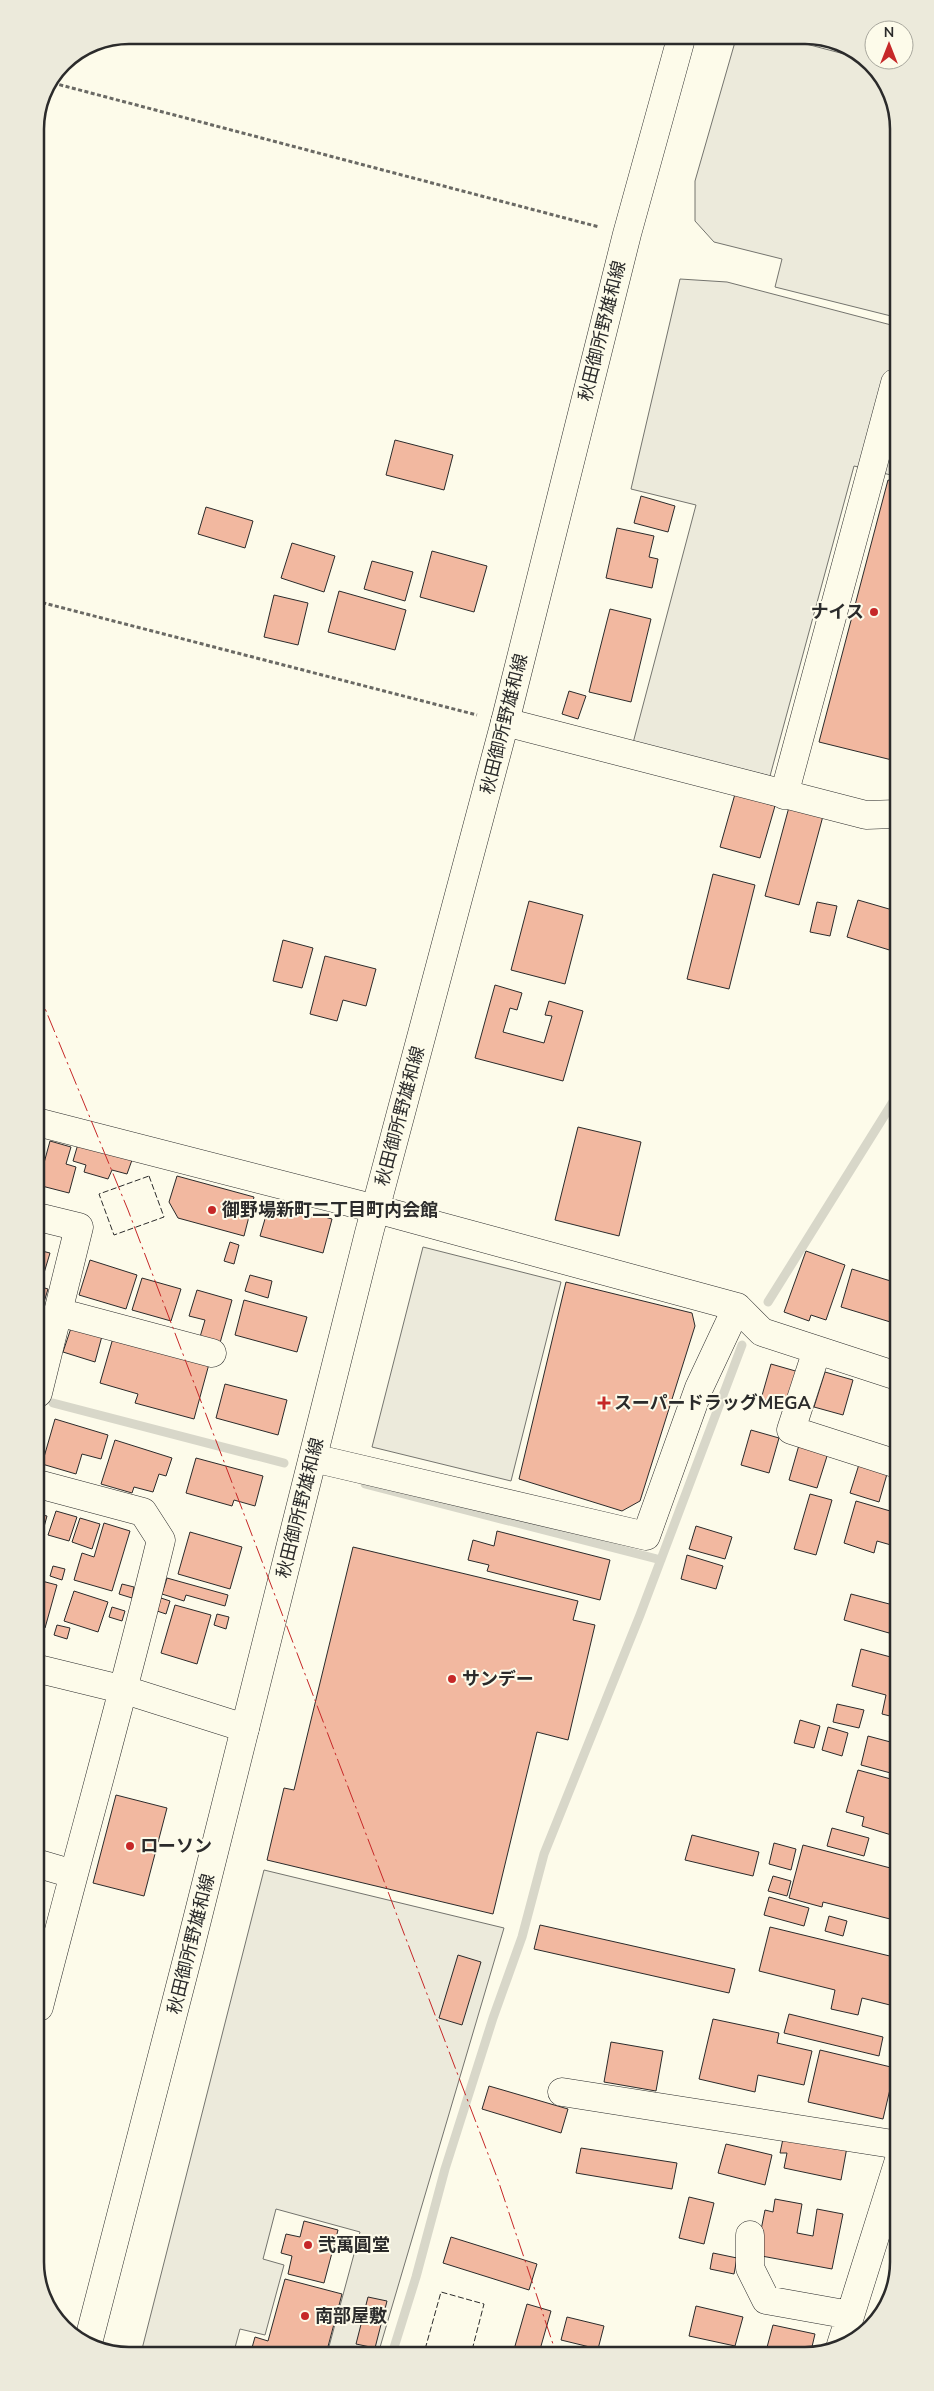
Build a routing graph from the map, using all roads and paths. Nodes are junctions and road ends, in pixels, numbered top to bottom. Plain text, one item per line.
1 (680, 44) edge
2 (56, 85) edge
3 (627, 234) junction
4 (890, 402) edge
5 (44, 602) edge
6 (505, 722) junction
7 (784, 795) junction
8 (890, 814) edge
9 (44, 1124) edge
10 (376, 1209) junction
11 (44, 1218) edge
12 (737, 1307) junction
13 (58, 1312) junction
14 (817, 1350) junction
15 (212, 1353) dead end
16 (44, 1369) edge
17 (890, 1374) edge
18 (313, 1458) junction
19 (890, 1462) edge
20 (44, 1486) edge
21 (44, 1670) edge
22 (124, 1690) junction
23 (245, 1728) junction
24 (44, 1865) edge
25 (73, 1874) junction
26 (44, 1987) edge
27 (562, 2092) dead end
28 (890, 2144) edge
29 (890, 2189) edge
30 (750, 2235) dead end
31 (850, 2316) junction
32 (89, 2338) edge
33 (843, 2339) edge

1 - 3 street, 秋田御所野雄和線
2 - 3 path
3 - 6 street, 秋田御所野雄和線
4 - 7 street
5 - 6 path
6 - 7 street
6 - 10 street, 秋田御所野雄和線
7 - 8 street
9 - 10 street
10 - 12 street
10 - 18 street, 秋田御所野雄和線
11 - 13 street
12 - 14 street
12 - 18 street
13 - 15 street
13 - 16 street
14 - 17 street
14 - 19 street
18 - 23 street, 秋田御所野雄和線
20 - 22 street
21 - 22 street
22 - 23 street
22 - 25 street
23 - 32 street, 秋田御所野雄和線
24 - 25 street
25 - 26 street
27 - 28 street
29 - 31 street
30 - 31 street
31 - 33 street

